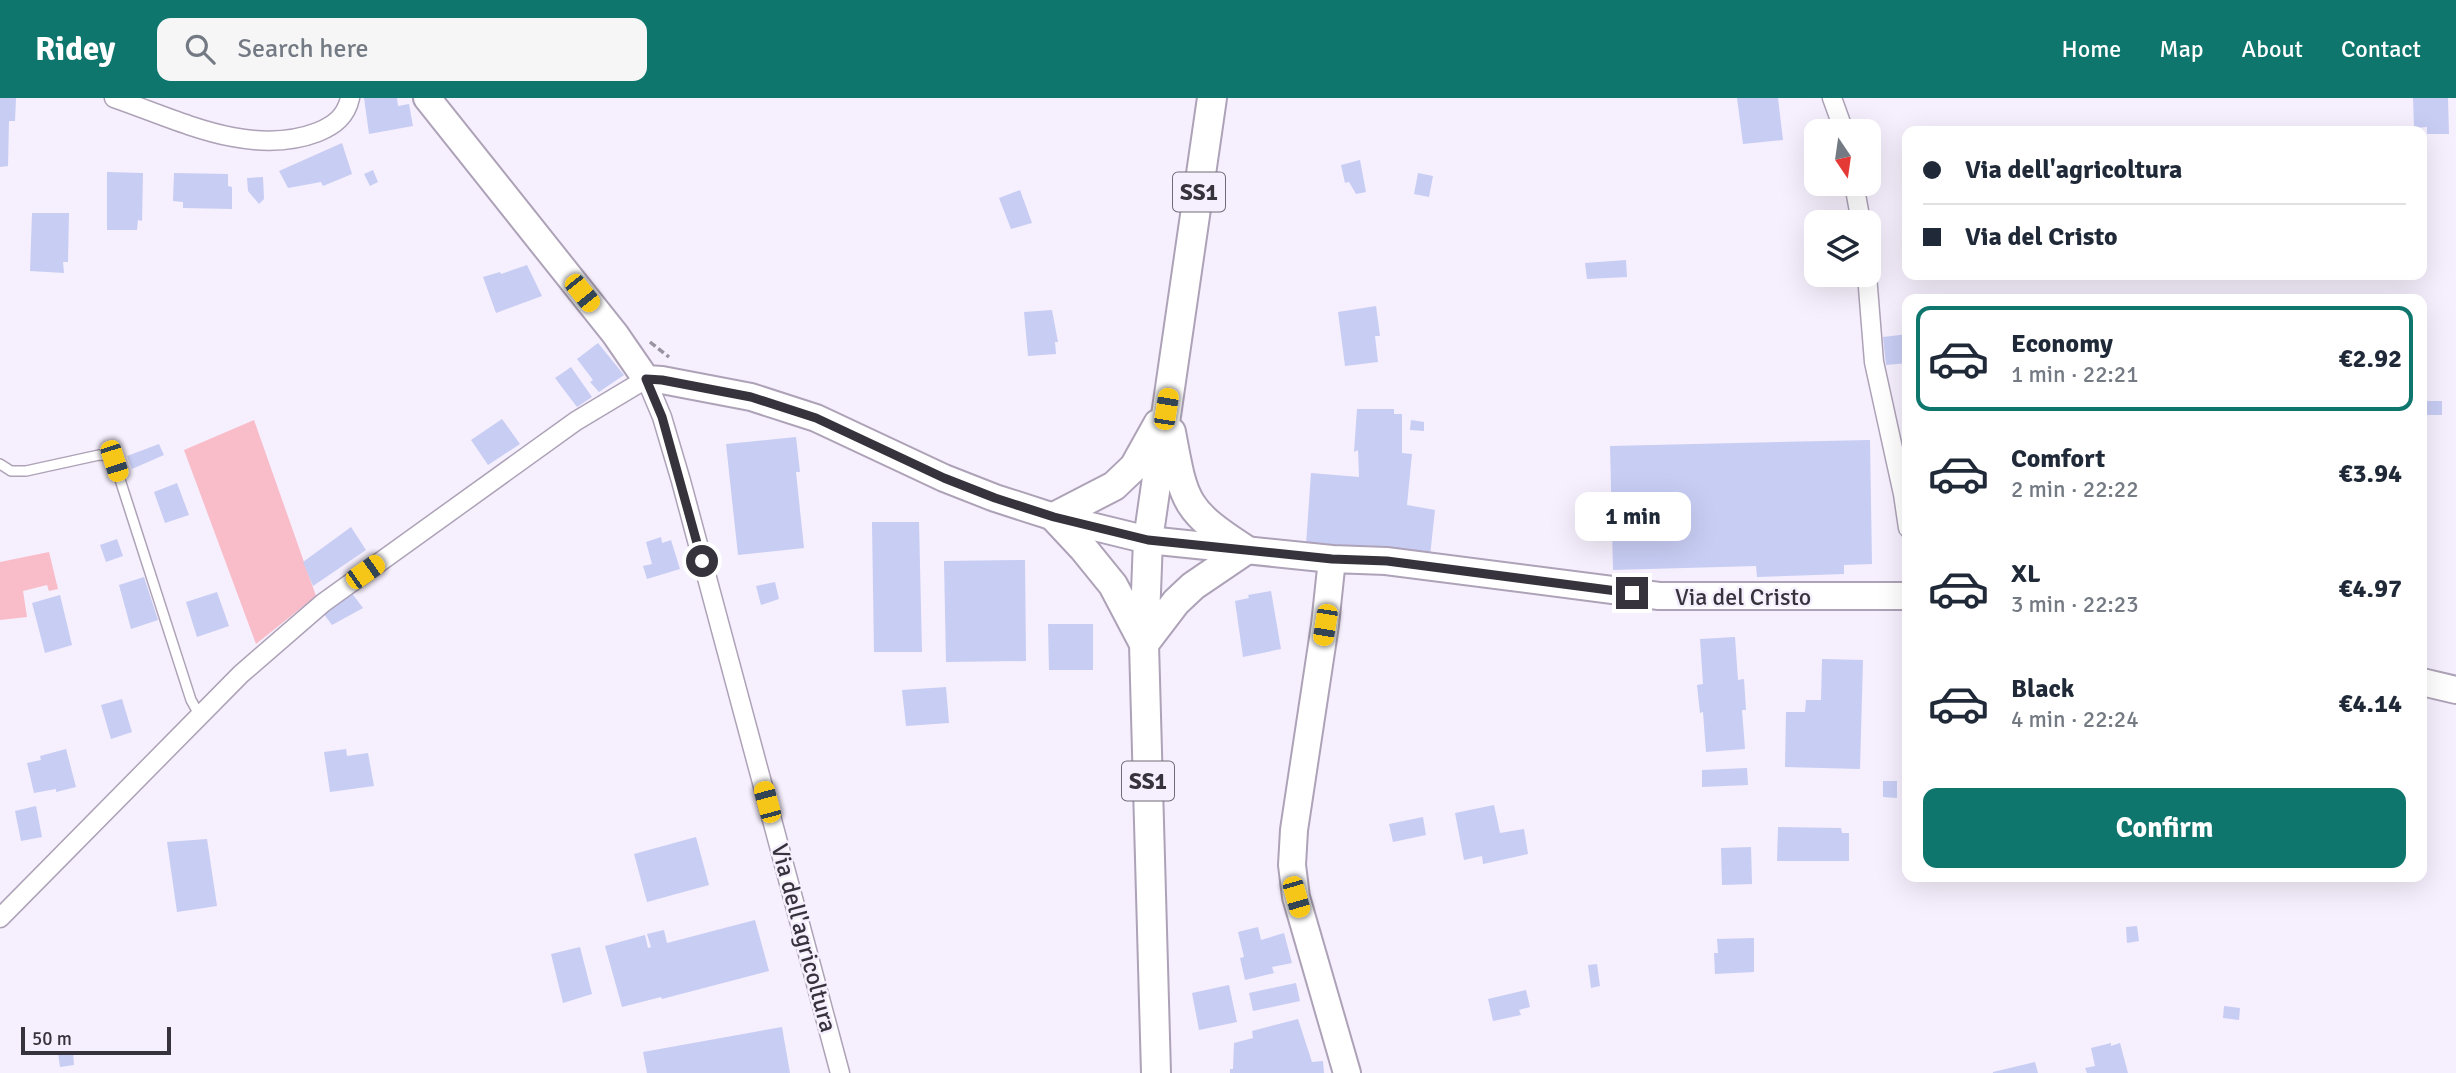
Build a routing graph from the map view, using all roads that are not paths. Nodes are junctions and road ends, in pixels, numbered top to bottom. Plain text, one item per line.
1 (114, 98) edge
2 (350, 98) edge
3 (427, 98) edge
4 (1212, 98) edge
5 (1832, 98) edge
6 (1840, 119) edge
7 (1868, 287) edge
8 (646, 379) junction
9 (1166, 409) junction
10 (0, 464) edge
11 (1902, 489) edge
12 (1054, 517) junction
13 (1148, 540) junction
14 (1246, 550) junction
15 (1332, 559) junction
16 (1902, 596) edge
17 (1144, 644) junction
18 (2427, 683) edge
19 (2456, 690) edge
20 (200, 716) junction
21 (0, 918) edge
22 (840, 1073) edge
23 (1156, 1073) edge
24 (1348, 1073) edge

1 - 2 street
3 - 8 street, Via dell'agricoltura
4 - 9 main road, SS1
5 - 6 street
7 - 11 street
8 - 12 street, Via del Cristo
8 - 20 street
8 - 22 street, Via dell'agricoltura
9 - 12 main road
9 - 13 main road, SS1
9 - 14 main road
10 - 20 lane
12 - 13 street, Via del Cristo
12 - 17 main road
13 - 14 street, Via del Cristo
13 - 17 main road, SS1
14 - 15 street, Via del Cristo
14 - 17 main road
15 - 16 street, Via del Cristo
15 - 24 street
17 - 23 main road, SS1
18 - 19 street
20 - 21 street

